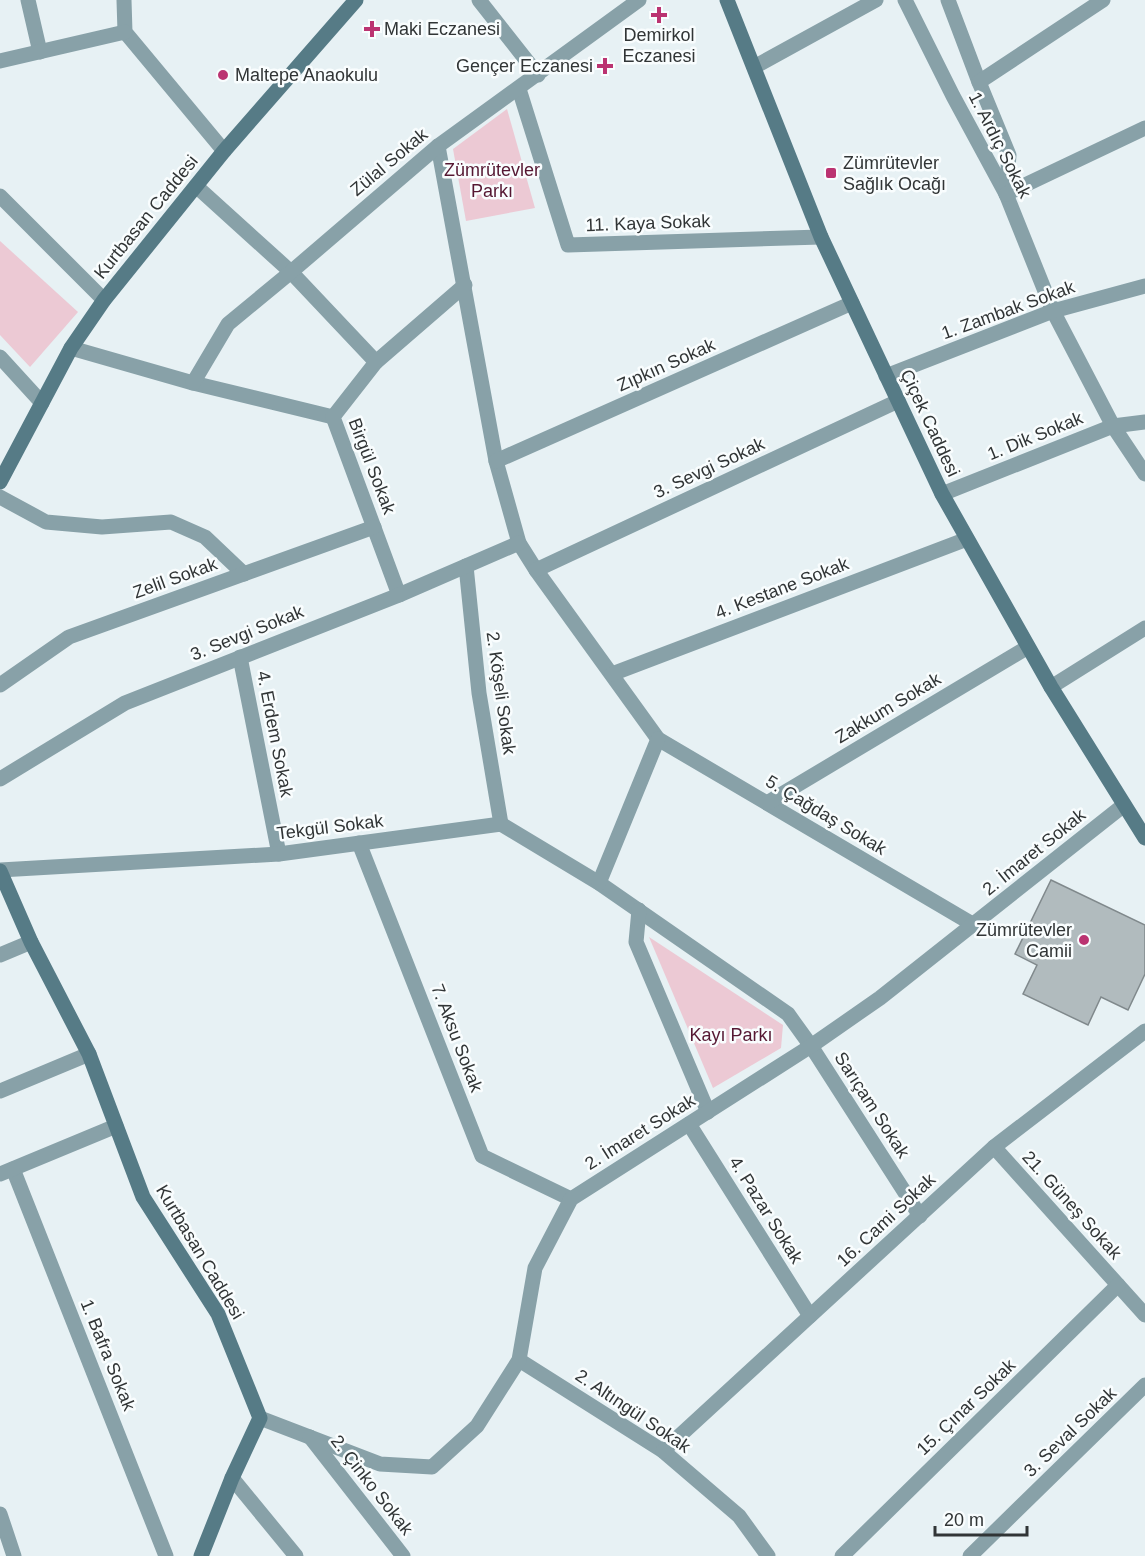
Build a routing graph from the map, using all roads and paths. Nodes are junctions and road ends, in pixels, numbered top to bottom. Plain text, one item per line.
1 (28, 0) edge
2 (124, 0) edge
3 (356, 0) edge
4 (479, 0) edge
5 (639, 0) edge
6 (727, 0) edge
7 (876, 0) edge
8 (905, 0) edge
9 (948, 0) edge
10 (1103, 0) edge
11 (125, 32) junction
12 (40, 52) junction
13 (0, 61) edge
14 (754, 67) junction
15 (538, 75) junction
16 (979, 82) junction
17 (519, 89) junction
18 (1145, 128) edge
19 (438, 146) junction
20 (224, 151) junction
21 (196, 186) junction
22 (1006, 194) junction
23 (0, 196) edge
24 (822, 237) junction
25 (291, 272) junction
26 (465, 285) junction
27 (1145, 286) edge
28 (104, 300) junction
29 (852, 303) junction
30 (1053, 311) junction
31 (72, 348) junction
32 (0, 357) edge
33 (376, 362) junction
34 (886, 376) junction
35 (193, 383) junction
36 (898, 401) junction
37 (42, 403) junction
38 (333, 417) junction
39 (1145, 422) edge
40 (1113, 426) junction
41 (496, 462) junction
42 (1145, 474) edge
43 (0, 482) edge
44 (942, 494) junction
45 (0, 497) edge
46 (374, 527) junction
47 (967, 539) junction
48 (519, 543) junction
49 (466, 566) junction
50 (537, 570) junction
51 (244, 574) junction
52 (399, 595) junction
53 (1145, 628) edge
54 (1028, 647) junction
55 (240, 657) junction
56 (612, 674) junction
57 (0, 685) edge
58 (1051, 687) junction
59 (658, 738) junction
60 (0, 779) edge
61 (767, 802) junction
62 (1124, 805) junction
63 (501, 824) junction
64 (1145, 838) edge
65 (359, 843) junction
66 (279, 854) junction
67 (0, 870) edge
68 (600, 883) junction
69 (639, 910) junction
70 (974, 924) junction
71 (31, 942) junction
72 (0, 955) edge
73 (1145, 1031) edge
74 (811, 1047) junction
75 (89, 1054) junction
76 (0, 1091) edge
77 (708, 1112) junction
78 (689, 1124) junction
79 (116, 1126) junction
80 (994, 1147) junction
81 (7, 1171) edge
82 (571, 1199) junction
83 (920, 1216) junction
84 (1118, 1285) junction
85 (1145, 1315) edge
86 (810, 1316) junction
87 (519, 1360) junction
88 (1145, 1385) edge
89 (260, 1418) junction
90 (310, 1437) junction
91 (663, 1451) junction
92 (232, 1478) junction
93 (0, 1514) edge
94 (14, 1556) edge
95 (166, 1556) edge
96 (201, 1556) edge
97 (296, 1556) edge
98 (403, 1556) edge
99 (768, 1556) edge
100 (842, 1556) edge
101 (970, 1556) edge

1 - 12 street
2 - 11 street
3 - 20 main road, Kurtbasan Caddesi
4 - 15 street
5 - 15 street, Zülal Sokak
6 - 14 main road, Çiçek Caddesi
7 - 14 street
8 - 22 street, 1. Ardıç Sokak
9 - 16 street
10 - 16 street
11 - 12 street
11 - 20 street
12 - 13 street
14 - 24 main road, Çiçek Caddesi
15 - 17 street, Zülal Sokak
16 - 22 street
17 - 19 street, Zülal Sokak
17 - 24 street, 11. Kaya Sokak
18 - 22 street
19 - 25 street, Zülal Sokak
19 - 26 street
20 - 21 main road, Kurtbasan Caddesi
21 - 25 street
21 - 28 main road, Kurtbasan Caddesi
22 - 30 street, 1. Ardıç Sokak
23 - 28 street
24 - 29 main road, Çiçek Caddesi
25 - 33 street
25 - 35 street, Zülal Sokak
26 - 33 street, Birgül Sokak
26 - 41 street
27 - 30 street, 1. Zambak Sokak
28 - 31 main road, Kurtbasan Caddesi
29 - 34 main road, Çiçek Caddesi
29 - 41 street, Zıpkın Sokak
30 - 34 street, 1. Zambak Sokak
30 - 40 street, 1. Ardıç Sokak
31 - 35 street
31 - 37 main road, Kurtbasan Caddesi
32 - 37 street
33 - 38 street, Birgül Sokak
34 - 36 main road, Çiçek Caddesi
35 - 38 street
36 - 44 main road, Çiçek Caddesi
36 - 50 street, 3. Sevgi Sokak
37 - 43 main road, Kurtbasan Caddesi
38 - 46 street, Birgül Sokak
39 - 40 street, 1. Dik Sokak
40 - 42 street, 1. Ardıç Sokak
40 - 44 street, 1. Dik Sokak
41 - 48 street
44 - 47 main road, Çiçek Caddesi
45 - 51 street
46 - 51 street, Zelil Sokak
46 - 52 street, Birgül Sokak
47 - 54 main road, Çiçek Caddesi
47 - 56 street, 4. Kestane Sokak
48 - 49 street, 3. Sevgi Sokak
48 - 50 street, 5. Çağdaş Sokak
49 - 52 street, 3. Sevgi Sokak
49 - 63 street, 2. Köşeli Sokak
50 - 56 street, 5. Çağdaş Sokak
51 - 57 street, Zelil Sokak
52 - 55 street, 3. Sevgi Sokak
53 - 58 street
54 - 58 main road, Çiçek Caddesi
54 - 61 street, Zakkum Sokak
55 - 60 street, 3. Sevgi Sokak
55 - 66 street, 4. Erdem Sokak
56 - 59 street, 5. Çağdaş Sokak
58 - 62 main road, Çiçek Caddesi
59 - 61 street, 5. Çağdaş Sokak
59 - 68 street
61 - 70 street, 5. Çağdaş Sokak
62 - 64 main road, Çiçek Caddesi
62 - 70 street, 2. İmaret Sokak
63 - 65 street, Tekgül Sokak
63 - 68 street
65 - 66 street, Tekgül Sokak
65 - 82 street, 7. Aksu Sokak
66 - 67 street, Tekgül Sokak
67 - 71 main road, Kurtbasan Caddesi
68 - 69 street
69 - 74 street
69 - 77 street
70 - 74 street, 2. İmaret Sokak
71 - 72 street
71 - 75 main road, Kurtbasan Caddesi
73 - 80 street, 16. Cami Sokak
74 - 77 street, 2. İmaret Sokak
74 - 83 street, Sarıçam Sokak
75 - 76 street
75 - 79 main road, Kurtbasan Caddesi
77 - 78 street, 2. İmaret Sokak
78 - 82 street, 2. İmaret Sokak
78 - 86 street, 4. Pazar Sokak
79 - 81 street
79 - 89 main road, Kurtbasan Caddesi
80 - 83 street, 16. Cami Sokak
80 - 84 street, 21. Güneş Sokak
81 - 95 street, 1. Bafra Sokak
82 - 87 street
83 - 86 street, 16. Cami Sokak
84 - 85 street, 21. Güneş Sokak
84 - 100 street, 15. Çınar Sokak
86 - 91 street, 16. Cami Sokak
87 - 90 street
87 - 91 street, 2. Altıngül Sokak
88 - 101 street, 3. Seval Sokak
89 - 90 street
89 - 92 main road
90 - 98 street, 2. Çinko Sokak
91 - 99 street, 2. Altıngül Sokak
92 - 96 main road
92 - 97 street
93 - 94 street

